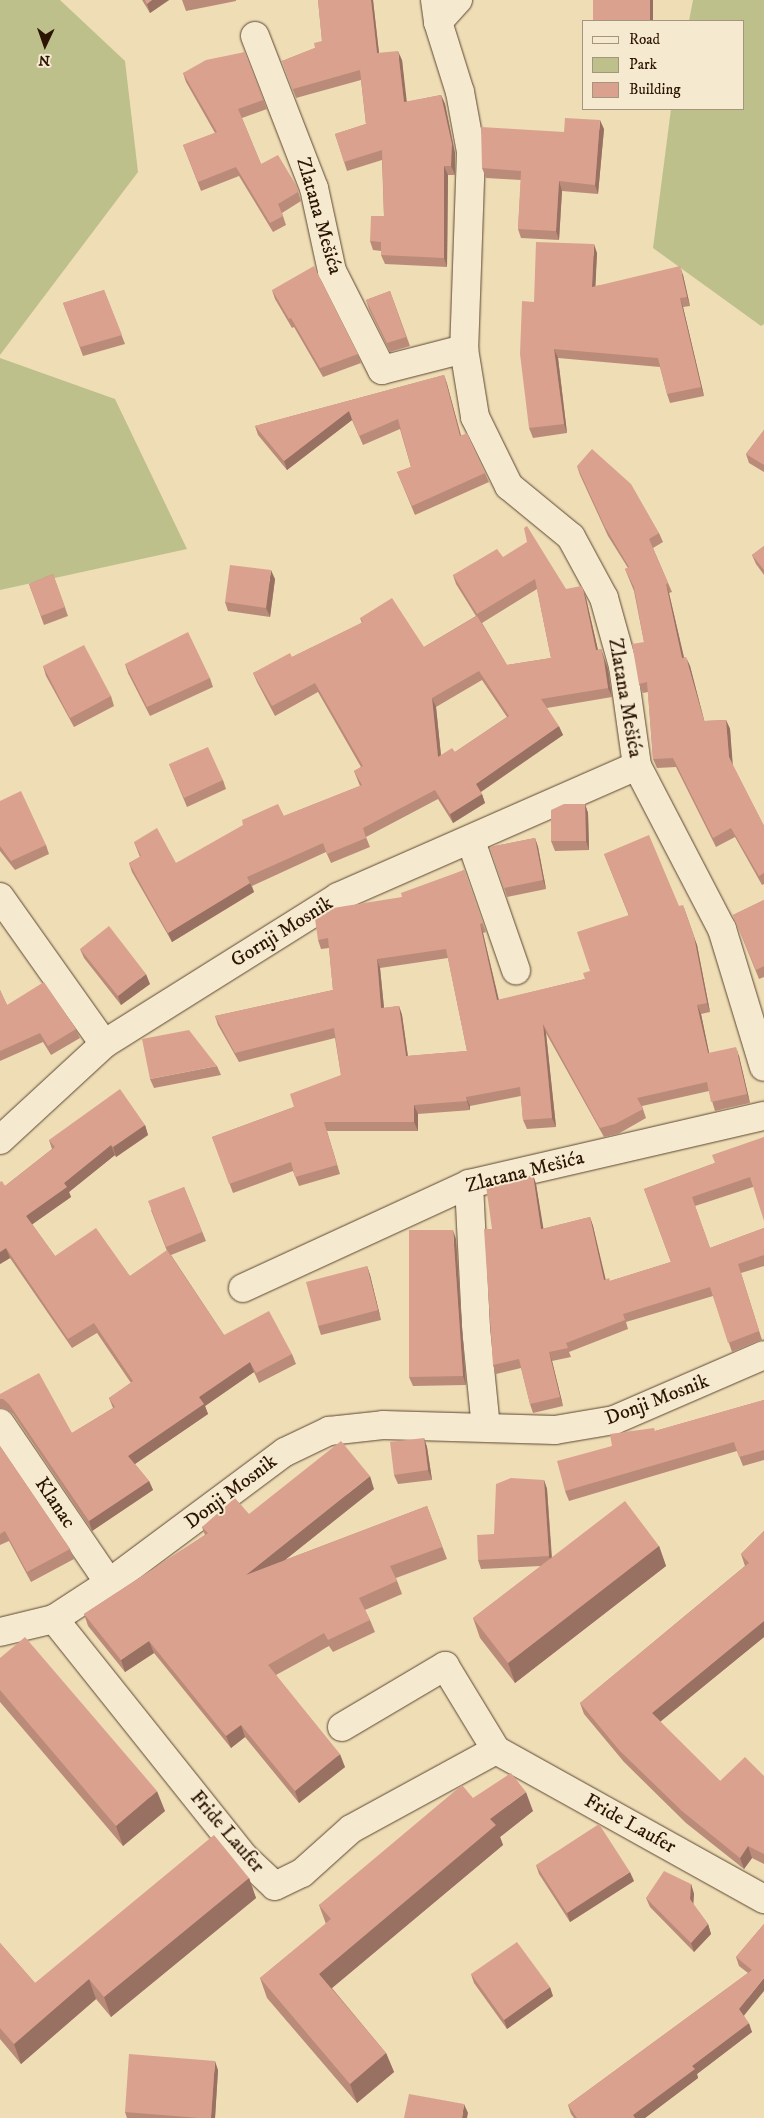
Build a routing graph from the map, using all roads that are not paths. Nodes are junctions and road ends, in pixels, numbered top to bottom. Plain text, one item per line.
1 (458, 0) edge
2 (436, 11) edge
3 (255, 36) dead end
4 (464, 349) junction
5 (637, 766) junction
6 (470, 841) junction
7 (0, 897) edge
8 (516, 970) dead end
9 (104, 1044) junction
10 (764, 1067) edge
11 (764, 1116) edge
12 (0, 1140) edge
13 (469, 1184) junction
14 (243, 1288) dead end
15 (764, 1355) edge
16 (0, 1423) edge
17 (486, 1428) junction
18 (109, 1583) junction
19 (54, 1619) junction
20 (0, 1632) edge
21 (342, 1727) dead end
22 (496, 1750) junction
23 (764, 1899) edge

1 - 2 street, Zlatana Mešića
2 - 4 street, Zlatana Mešića
3 - 4 street, Zlatana Mešića
4 - 5 street, Zlatana Mešića
5 - 6 street, Gornji Mosnik
5 - 10 street, Zlatana Mešića
6 - 8 street
6 - 9 street, Gornji Mosnik
7 - 9 street
9 - 12 street, Gornji Mosnik
11 - 13 street, Zlatana Mešića
13 - 14 street, Zlatana Mešića
13 - 17 street
15 - 17 street, Donji Mosnik
16 - 18 street, Klanac
17 - 18 street, Donji Mosnik
18 - 19 street, Donji Mosnik
19 - 20 street, Donji Mosnik
19 - 22 street, Fride Laufer
21 - 22 street, Fride Laufer
22 - 23 street, Fride Laufer

